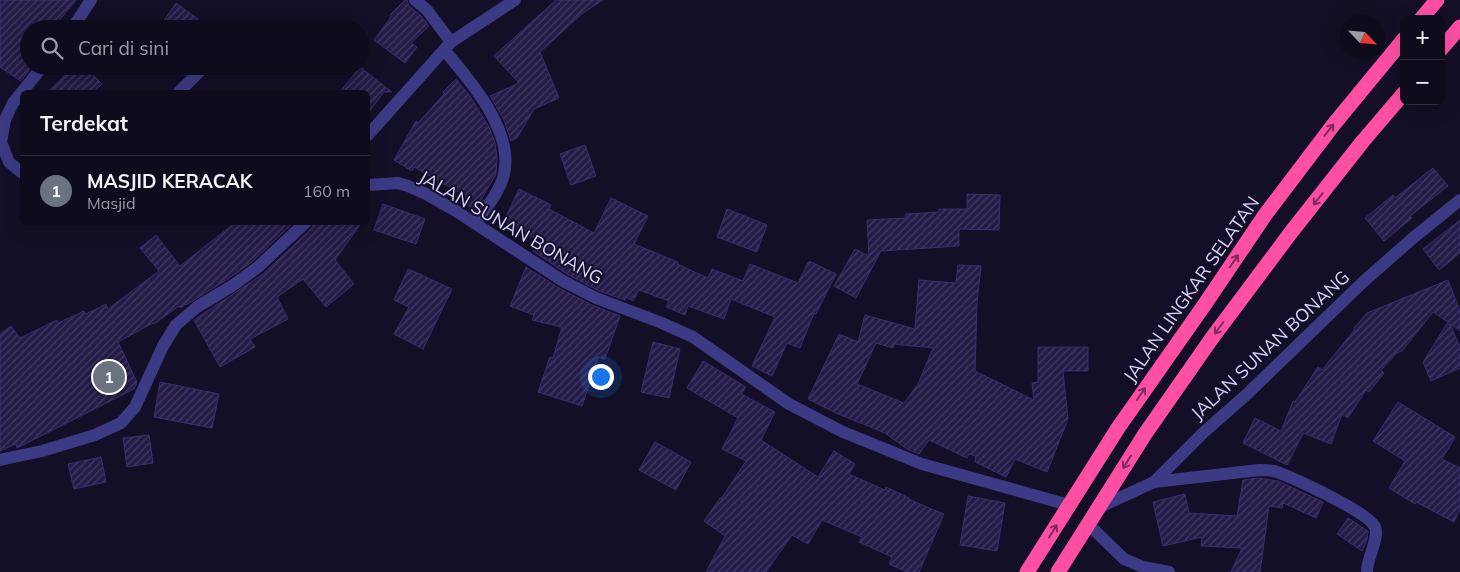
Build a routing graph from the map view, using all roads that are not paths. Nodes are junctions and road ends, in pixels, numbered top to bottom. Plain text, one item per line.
1 (91, 0) edge
2 (415, 0) edge
3 (516, 0) edge
4 (1437, 0) edge
5 (1424, 15) edge
6 (78, 20) edge
7 (1460, 27) edge
8 (1400, 44) edge
9 (1445, 44) edge
10 (447, 46) junction
11 (35, 75) edge
12 (196, 75) edge
13 (23, 90) edge
14 (181, 90) edge
15 (20, 94) edge
16 (1400, 98) edge
17 (370, 133) edge
18 (20, 171) edge
19 (370, 185) edge
20 (1460, 200) edge
21 (475, 223) junction
22 (303, 225) edge
23 (0, 460) edge
24 (1154, 482) junction
25 (1069, 505) junction
26 (1100, 506) junction
27 (1088, 524) junction
28 (1027, 572) edge
29 (1058, 572) edge
30 (1169, 572) edge
31 (1367, 572) edge

1 - 6 street
2 - 10 street
3 - 10 street
4 - 5 highway
7 - 9 highway
25 -> 8 highway, JALAN LINGKAR SELATAN
10 - 17 street
10 - 21 street
11 - 13 street
12 - 14 street
15 - 18 street
16 -> 26 highway
19 - 21 street, JALAN SUNAN BONANG
20 - 24 street, JALAN SUNAN BONANG
21 - 25 street, JALAN SUNAN BONANG
22 - 23 street
24 - 26 street, JALAN SUNAN BONANG
24 - 31 street
28 -> 25 highway, JALAN LINGKAR SELATAN
26 - 27 highway
27 - 29 highway
27 - 30 street

